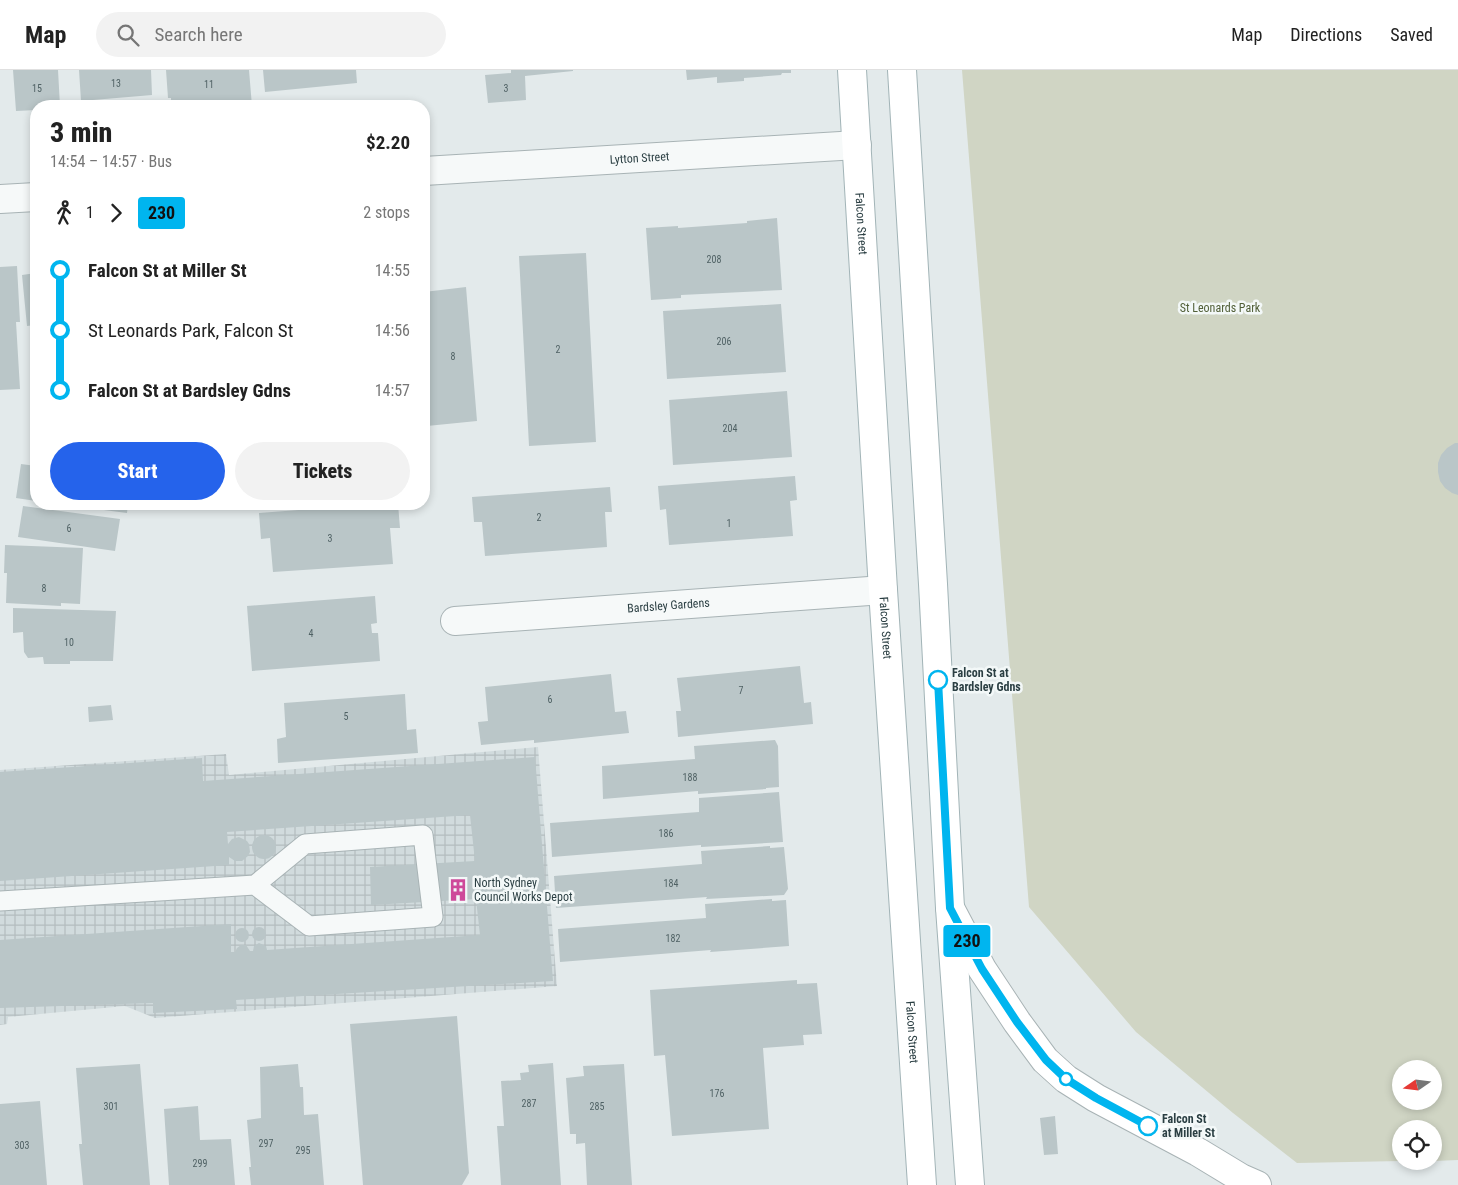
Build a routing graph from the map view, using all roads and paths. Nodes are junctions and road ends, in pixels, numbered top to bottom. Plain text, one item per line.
1 (852, 70) edge
2 (902, 70) edge
3 (857, 145) junction
4 (430, 171) edge
5 (30, 197) edge
6 (0, 199) edge
7 (883, 590) junction
8 (455, 621) dead end
9 (255, 885) junction
10 (0, 901) edge
11 (950, 908) junction
12 (922, 1185) edge
13 (970, 1185) edge
14 (1257, 1185) edge

1 - 3 main road, Falcon Street
2 - 11 main road
3 - 4 street, Lytton Street
3 - 7 main road, Falcon Street
5 - 6 street
7 - 8 street, Bardsley Gardens
7 - 12 main road, Falcon Street
9 - 9 lane
9 - 10 lane
11 - 13 main road
11 - 14 main road

